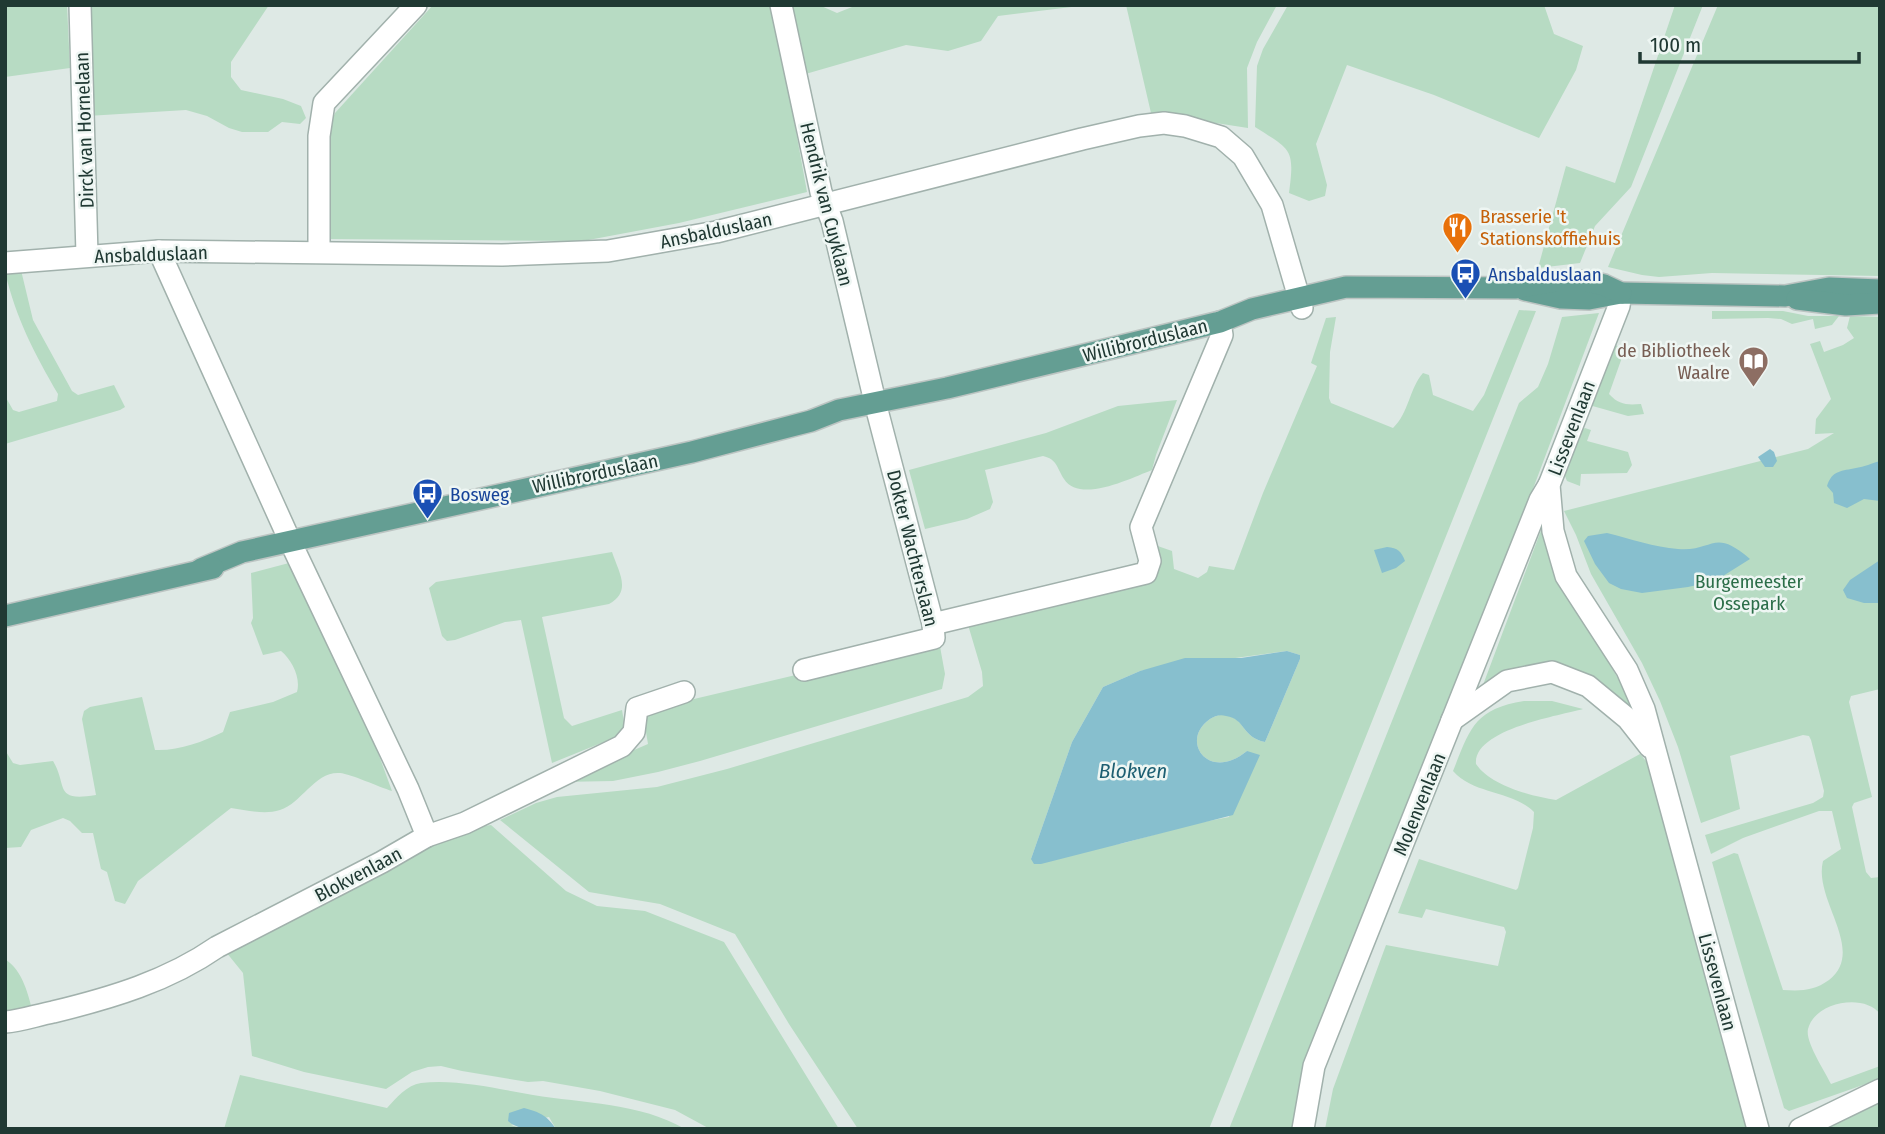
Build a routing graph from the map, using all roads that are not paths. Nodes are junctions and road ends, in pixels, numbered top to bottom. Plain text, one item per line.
1 (80, 5) edge
2 (416, 5) edge
3 (780, 5) edge
4 (826, 206) junction
5 (159, 251) junction
6 (319, 251) junction
7 (88, 255) junction
8 (5, 263) edge
9 (1880, 290) edge
10 (1621, 293) junction
11 (1785, 296) junction
12 (1301, 303) junction
13 (1880, 303) edge
14 (1220, 322) junction
15 (877, 406) junction
16 (1549, 485) junction
17 (292, 546) junction
18 (5, 616) edge
19 (933, 624) junction
20 (804, 670) dead end
21 (684, 692) dead end
22 (1452, 720) junction
23 (1656, 754) junction
24 (427, 836) junction
25 (5, 1022) edge
26 (1880, 1090) edge
27 (1303, 1129) edge
28 (1758, 1129) edge
29 (1800, 1129) edge

1 - 7 street, Dirck van Hornelaan
2 - 6 street
3 - 4 street, Hendrik van Cuyklaan
4 - 6 street, Ansbalduslaan
4 - 12 street, Ansbalduslaan
4 - 15 street, Hendrik van Cuyklaan
5 - 6 street, Ansbalduslaan
5 - 7 street, Ansbalduslaan
5 - 17 street
7 - 8 street, Ansbalduslaan
9 - 11 main road
10 - 11 main road, Willibrorduslaan
10 - 12 main road, Willibrorduslaan
10 - 16 street, Lissevenlaan
11 - 13 main road
12 - 14 main road, Willibrorduslaan
14 - 15 main road, Willibrorduslaan
14 - 19 street
15 - 17 main road, Willibrorduslaan
15 - 19 street, Dokter Wachterslaan
16 - 22 street, Molenvenlaan
16 - 23 street, Lissevenlaan
17 - 18 main road, Willibrorduslaan
17 - 24 street
19 - 20 street, Dokter Wachterslaan
21 - 24 street, Blokvenlaan
22 - 23 street, Lissevenlaan
22 - 27 street, Molenvenlaan
23 - 28 street, Lissevenlaan
24 - 25 street, Blokvenlaan
26 - 29 street

